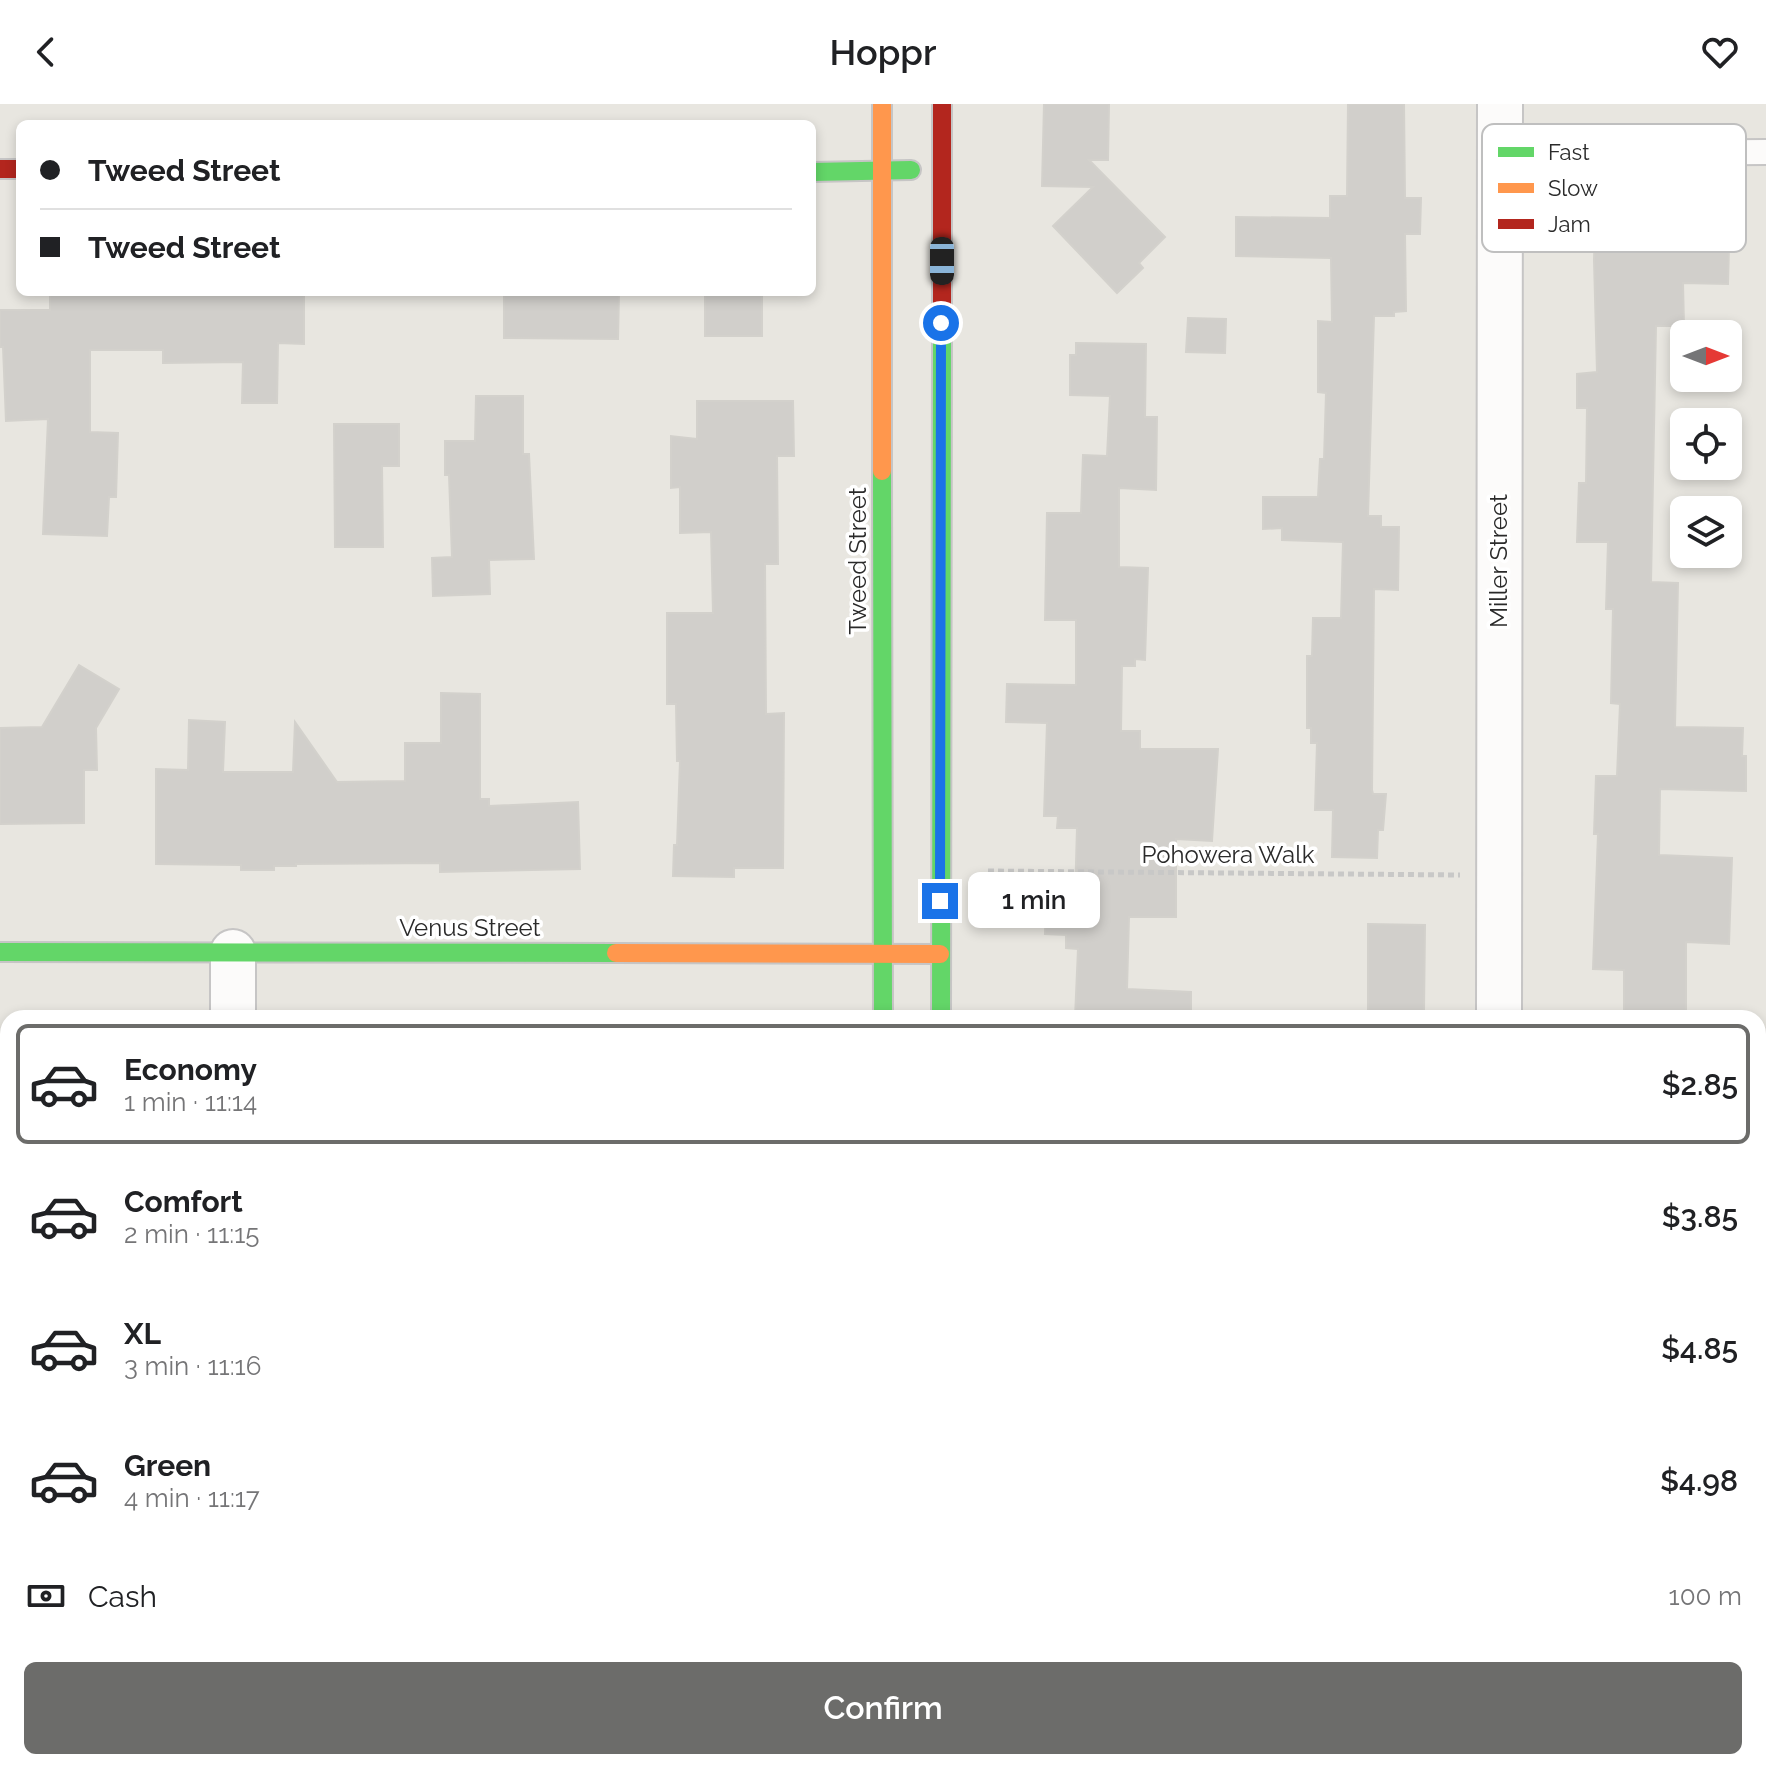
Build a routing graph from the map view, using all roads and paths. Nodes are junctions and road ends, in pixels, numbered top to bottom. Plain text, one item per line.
1 (882, 104) edge
2 (942, 104) edge
3 (1746, 152) edge
4 (1766, 152) edge
5 (942, 169) junction
6 (882, 171) junction
7 (816, 172) edge
8 (1500, 252) edge
9 (988, 871) dead end
10 (1469, 875) dead end
11 (0, 952) edge
12 (233, 952) junction
13 (883, 953) junction
14 (940, 954) junction
15 (233, 1010) edge
16 (883, 1010) edge
17 (941, 1010) edge
18 (1499, 1010) edge

1 - 6 main road, Tweed Street
2 - 5 main road
3 - 4 lane
5 - 6 main road
5 - 14 main road
6 - 7 main road
6 - 13 main road, Tweed Street
8 - 18 street, Miller Street
9 - 10 path, Pohowera Walk
11 - 12 main road, Venus Street
12 - 13 main road, Venus Street
12 - 15 street
13 - 14 main road, Venus Street
13 - 16 main road, Tweed Street
14 - 17 main road

